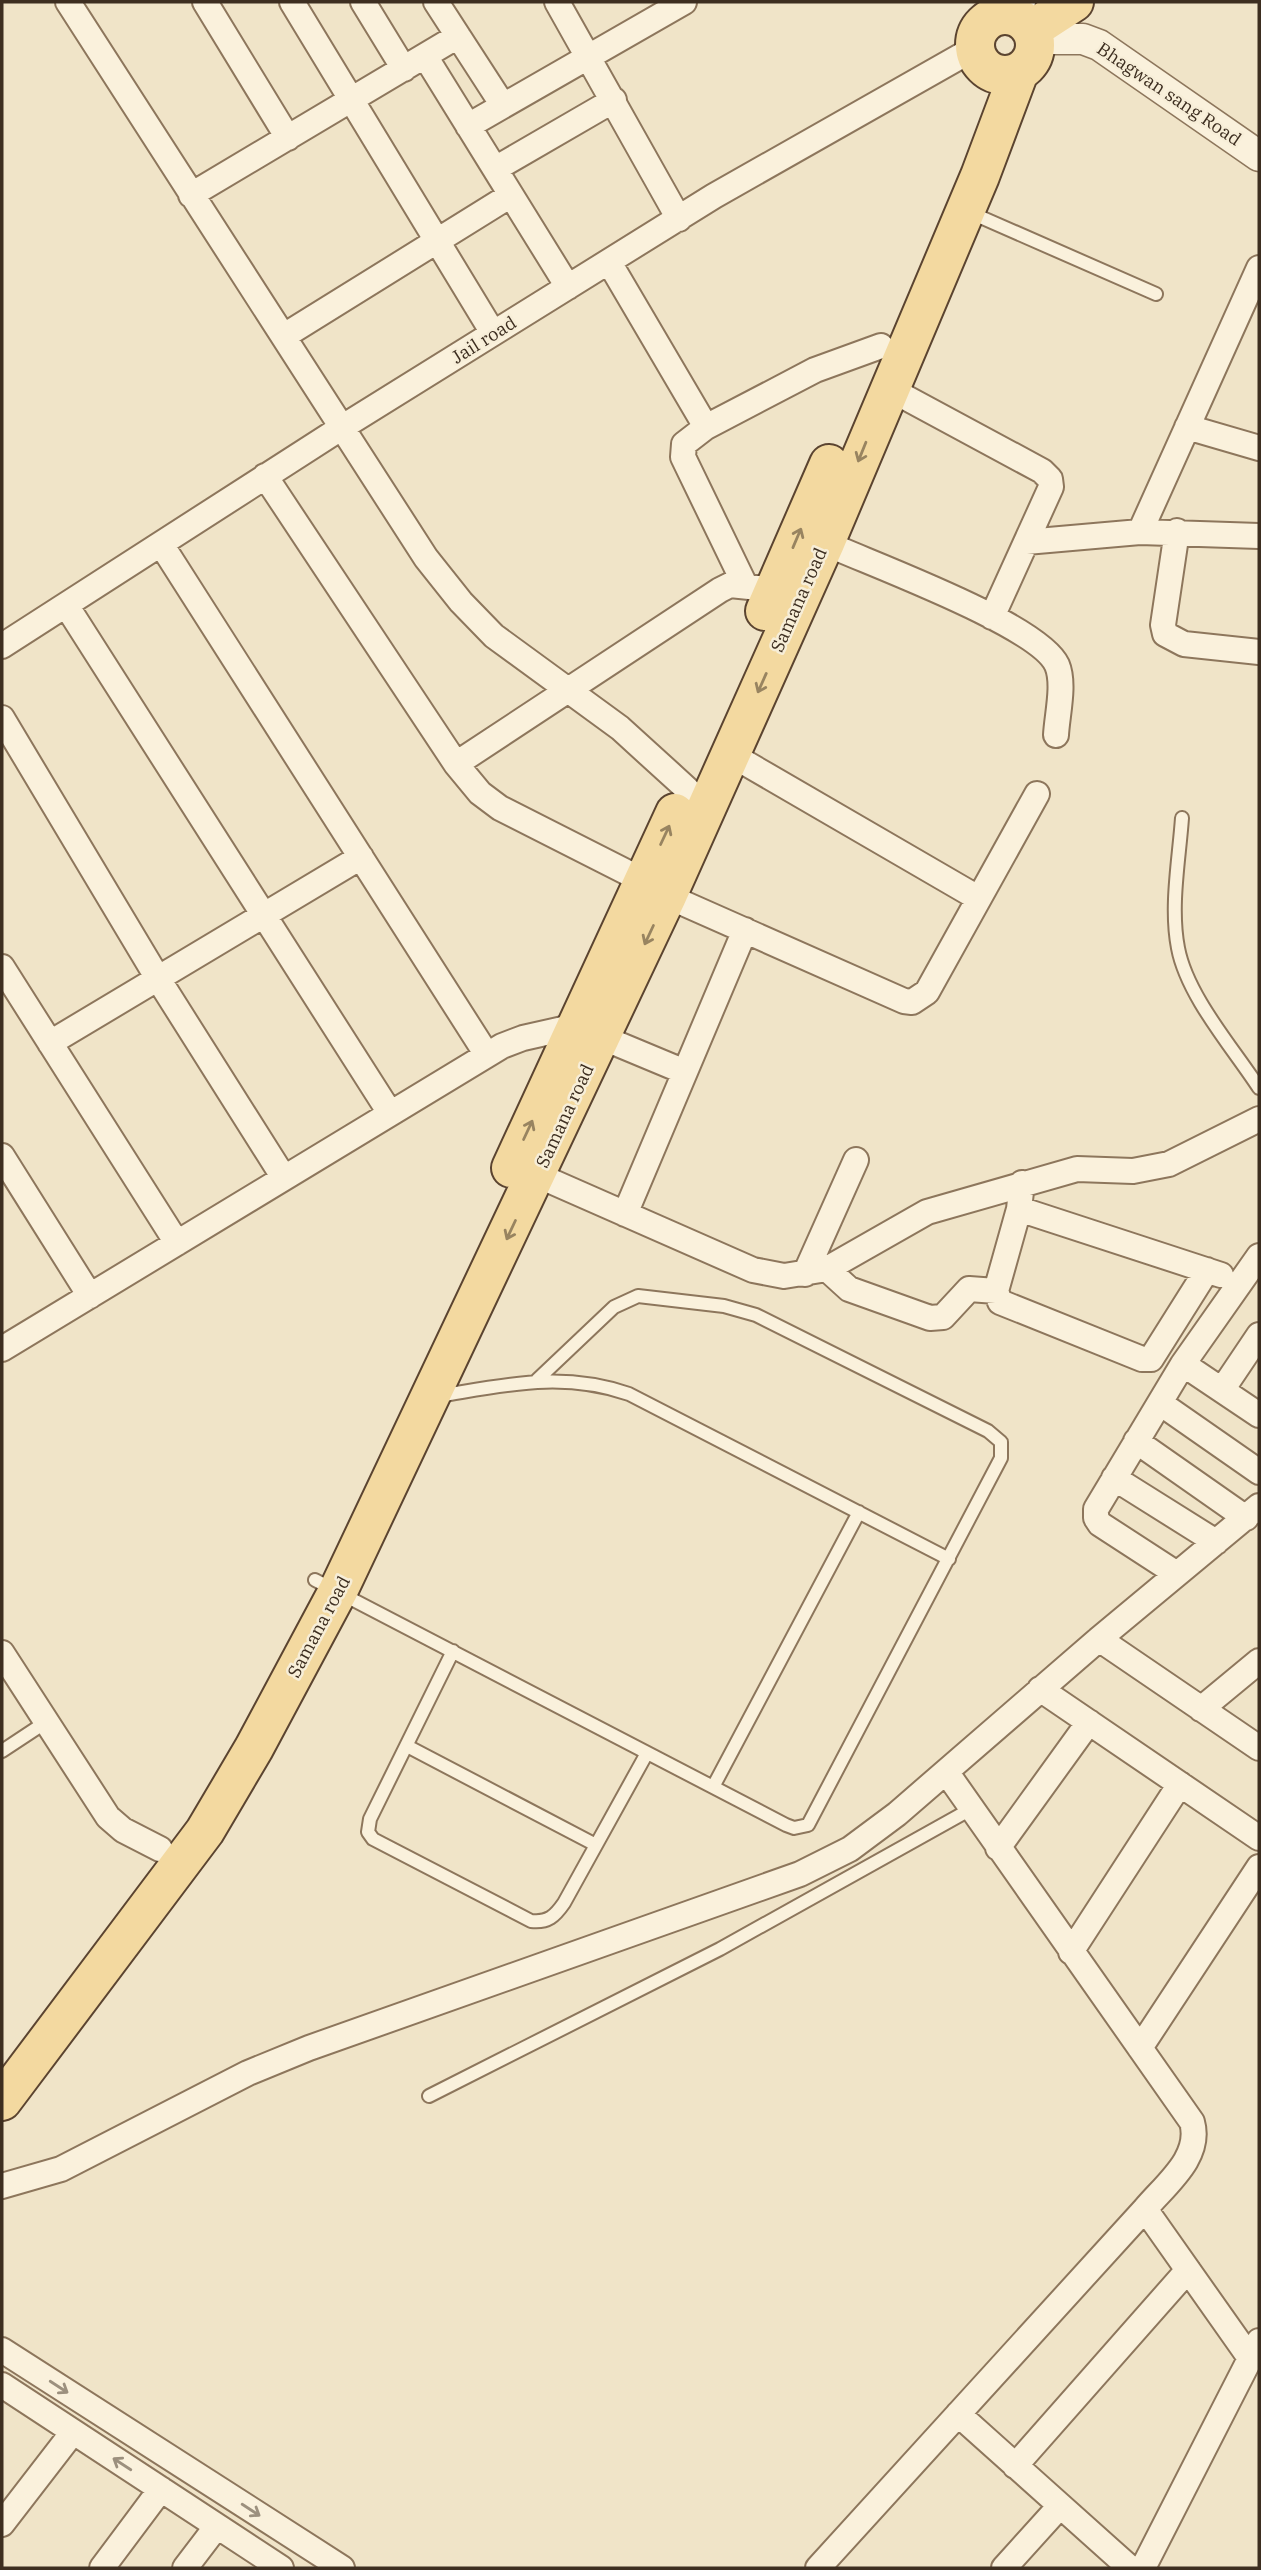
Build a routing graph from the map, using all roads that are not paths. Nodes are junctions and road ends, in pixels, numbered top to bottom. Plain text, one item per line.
1 (68, 2) edge
2 (205, 2) edge
3 (292, 2) edge
4 (363, 2) edge
5 (436, 2) edge
6 (557, 2) edge
7 (1073, 2) edge
8 (677, 3) edge
9 (1008, 33) edge
10 (458, 36) junction
11 (425, 56) junction
12 (588, 57) junction
13 (404, 69) junction
14 (350, 100) junction
15 (614, 100) junction
16 (502, 104) junction
17 (468, 126) junction
18 (288, 138) junction
19 (1259, 156) edge
20 (495, 169) junction
21 (191, 195) junction
22 (511, 195) junction
23 (965, 210) junction
24 (679, 219) junction
25 (437, 242) junction
26 (609, 262) junction
27 (1259, 268) edge
28 (568, 287) junction
29 (1156, 294) dead end
30 (493, 333) junction
31 (284, 336) junction
32 (881, 346) junction
33 (888, 387) junction
34 (1187, 427) junction
35 (341, 428) junction
36 (706, 428) junction
37 (1259, 448) edge
38 (265, 477) junction
39 (1177, 531) junction
40 (1140, 532) junction
41 (1259, 536) edge
42 (1026, 541) junction
43 (825, 543) junction
44 (161, 544) junction
45 (759, 588) junction
46 (66, 605) junction
47 (992, 617) junction
48 (2, 646) edge
49 (1259, 652) edge
50 (569, 690) junction
51 (2, 718) edge
52 (1056, 735) dead end
53 (730, 754) junction
54 (456, 764) junction
55 (687, 789) junction
56 (1037, 793) dead end
57 (1182, 818) dead end
58 (360, 857) junction
59 (655, 889) junction
60 (978, 898) junction
61 (262, 913) junction
62 (745, 930) junction
63 (2, 967) edge
64 (157, 977) junction
65 (588, 1032) junction
66 (50, 1043) junction
67 (487, 1055) junction
68 (685, 1072) junction
69 (1259, 1088) edge
70 (390, 1113) junction
71 (1259, 1119) edge
72 (2, 1156) edge
73 (856, 1160) dead end
74 (537, 1175) junction
75 (284, 1178) junction
76 (1022, 1183) junction
77 (1019, 1209) junction
78 (625, 1213) junction
79 (177, 1243) junction
80 (1259, 1256) edge
81 (1207, 1270) junction
82 (816, 1272) junction
83 (1241, 1282) junction
84 (996, 1291) junction
85 (90, 1296) junction
86 (1259, 1335) edge
87 (3, 1346) edge
88 (1183, 1364) junction
89 (537, 1380) junction
90 (1222, 1390) junction
91 (431, 1397) junction
92 (1160, 1403) junction
93 (1259, 1415) edge
94 (1136, 1441) junction
95 (1259, 1472) edge
96 (1114, 1478) junction
97 (859, 1512) junction
98 (1252, 1512) edge
99 (1216, 1542) junction
100 (950, 1559) junction
101 (1177, 1574) junction
102 (326, 1586) junction
103 (1098, 1639) junction
104 (453, 1651) junction
105 (2, 1653) edge
106 (1259, 1661) edge
107 (1040, 1689) junction
108 (1201, 1709) junction
109 (46, 1722) junction
110 (1089, 1722) junction
111 (407, 1746) junction
112 (1259, 1748) edge
113 (2, 1751) edge
114 (647, 1753) junction
115 (947, 1773) junction
116 (1180, 1784) junction
117 (713, 1787) junction
118 (971, 1809) junction
119 (1259, 1838) edge
120 (596, 1845) junction
121 (998, 1848) junction
122 (160, 1849) junction
123 (1259, 1867) edge
124 (1071, 1952) junction
125 (1140, 2048) junction
126 (2, 2061) edge
127 (429, 2096) dead end
128 (2, 2101) edge
129 (2, 2186) edge
130 (1145, 2208) junction
131 (1188, 2270) junction
132 (2, 2350) edge
133 (1255, 2350) edge
134 (2, 2385) edge
135 (958, 2414) junction
136 (73, 2432) junction
137 (1016, 2466) junction
138 (161, 2489) junction
139 (1060, 2506) junction
140 (2, 2524) edge
141 (217, 2526) junction
142 (102, 2568) edge
143 (186, 2568) edge
144 (281, 2568) edge
145 (342, 2568) edge
146 (818, 2568) edge
147 (1004, 2568) edge
148 (1130, 2568) edge
149 (1143, 2568) edge

1 - 21 street
2 - 18 street
3 - 14 street
4 - 13 street
5 - 10 street
6 - 12 street
7 - 9 main road
8 - 12 street
9 - 19 street, Bhagwan sang Road
9 - 23 main road, Samana road
9 - 24 street, Jail road
9 - 32 main road, Samana road
10 - 11 street
10 - 16 street
11 - 13 street
11 - 17 street
12 - 15 street
12 - 16 street
13 - 14 street
14 - 18 street
14 - 25 street
15 - 20 street
15 - 24 street
16 - 17 street
17 - 20 street
18 - 21 street
20 - 22 street
21 - 31 street
22 - 25 street
22 - 28 street
23 - 29 lane
23 - 33 main road, Samana road
24 - 26 street, Jail road
25 - 30 street
25 - 31 street
26 - 28 street, Jail road
26 - 36 street
27 - 34 street
28 - 30 street, Jail road
30 - 35 street, Jail road
31 - 35 street
32 - 36 street
45 -> 32 main road, Samana road
33 - 42 street
33 -> 43 main road, Samana road
34 - 37 street
34 - 40 street
35 - 38 street, Jail road
35 - 50 street
36 - 45 street
38 - 44 street, Jail road
38 - 54 street
39 - 40 street
39 - 41 street
39 - 49 street
40 - 42 street
42 - 47 street
43 - 47 street
43 -> 53 main road, Samana road
44 - 46 street, Jail road
44 - 58 street
45 - 50 street
45 - 55 main road, Samana road
46 - 48 street, Jail road
46 - 61 street
47 - 52 street
50 - 54 street
50 - 55 street
51 - 64 street
53 - 59 main road, Samana road
53 - 60 street
54 - 59 street
59 -> 55 main road, Samana road
56 - 60 street
57 - 69 lane
58 - 61 street
58 - 67 street
59 - 62 street
59 - 65 main road, Samana road
60 - 62 street
61 - 64 street
61 - 70 street
62 - 68 street
63 - 66 street
64 - 66 street
64 - 75 street
65 - 67 street
65 - 68 street
65 - 74 main road, Samana road
102 -> 65 main road, Samana road
66 - 79 street
67 - 70 street
68 - 78 street
70 - 75 street
71 - 76 street
72 - 85 street
73 - 82 street
74 - 78 street
74 -> 91 main road, Samana road
75 - 79 street
76 - 77 street
76 - 82 street
77 - 81 street
77 - 84 street
78 - 82 street
79 - 85 street
80 - 83 street
81 - 83 street
81 - 84 street
82 - 84 street
83 - 88 street
85 - 87 street
86 - 90 street
88 - 90 street
88 - 92 street
89 - 91 lane
89 - 97 lane
89 - 100 lane
90 - 93 street
91 - 102 main road, Samana road
92 - 94 street
92 - 95 street
94 - 96 street
94 - 98 street
96 - 99 street
96 - 101 street
97 - 100 lane
97 - 117 lane
98 - 99 street
99 - 101 street
100 - 117 lane
101 - 103 street
102 - 104 lane
102 - 122 main road, Samana road
102 - 128 main road, Samana road
103 - 107 street
103 - 108 street
104 - 111 lane
104 - 114 lane
105 - 109 street
106 - 108 street
107 - 110 street
107 - 115 street
108 - 112 street
109 - 113 lane
109 - 122 street
110 - 116 street
110 - 121 street
111 - 120 lane
111 - 120 lane
114 - 117 lane
114 - 120 lane
115 - 118 street
115 - 129 street
116 - 119 street
116 - 124 street
118 - 121 street
118 - 127 lane
121 - 124 street
122 - 126 main road, Samana road
123 - 125 street
124 - 125 street
125 - 130 street
130 - 131 street
130 - 135 street
131 - 133 street
131 - 137 street
132 -> 145 street
133 - 149 street
134 - 136 street
135 - 137 street
135 - 146 street
138 -> 136 street
136 - 140 street
137 - 139 street
138 - 141 street
138 - 142 street
139 - 147 street
139 - 148 street
141 - 143 street
141 - 144 street

